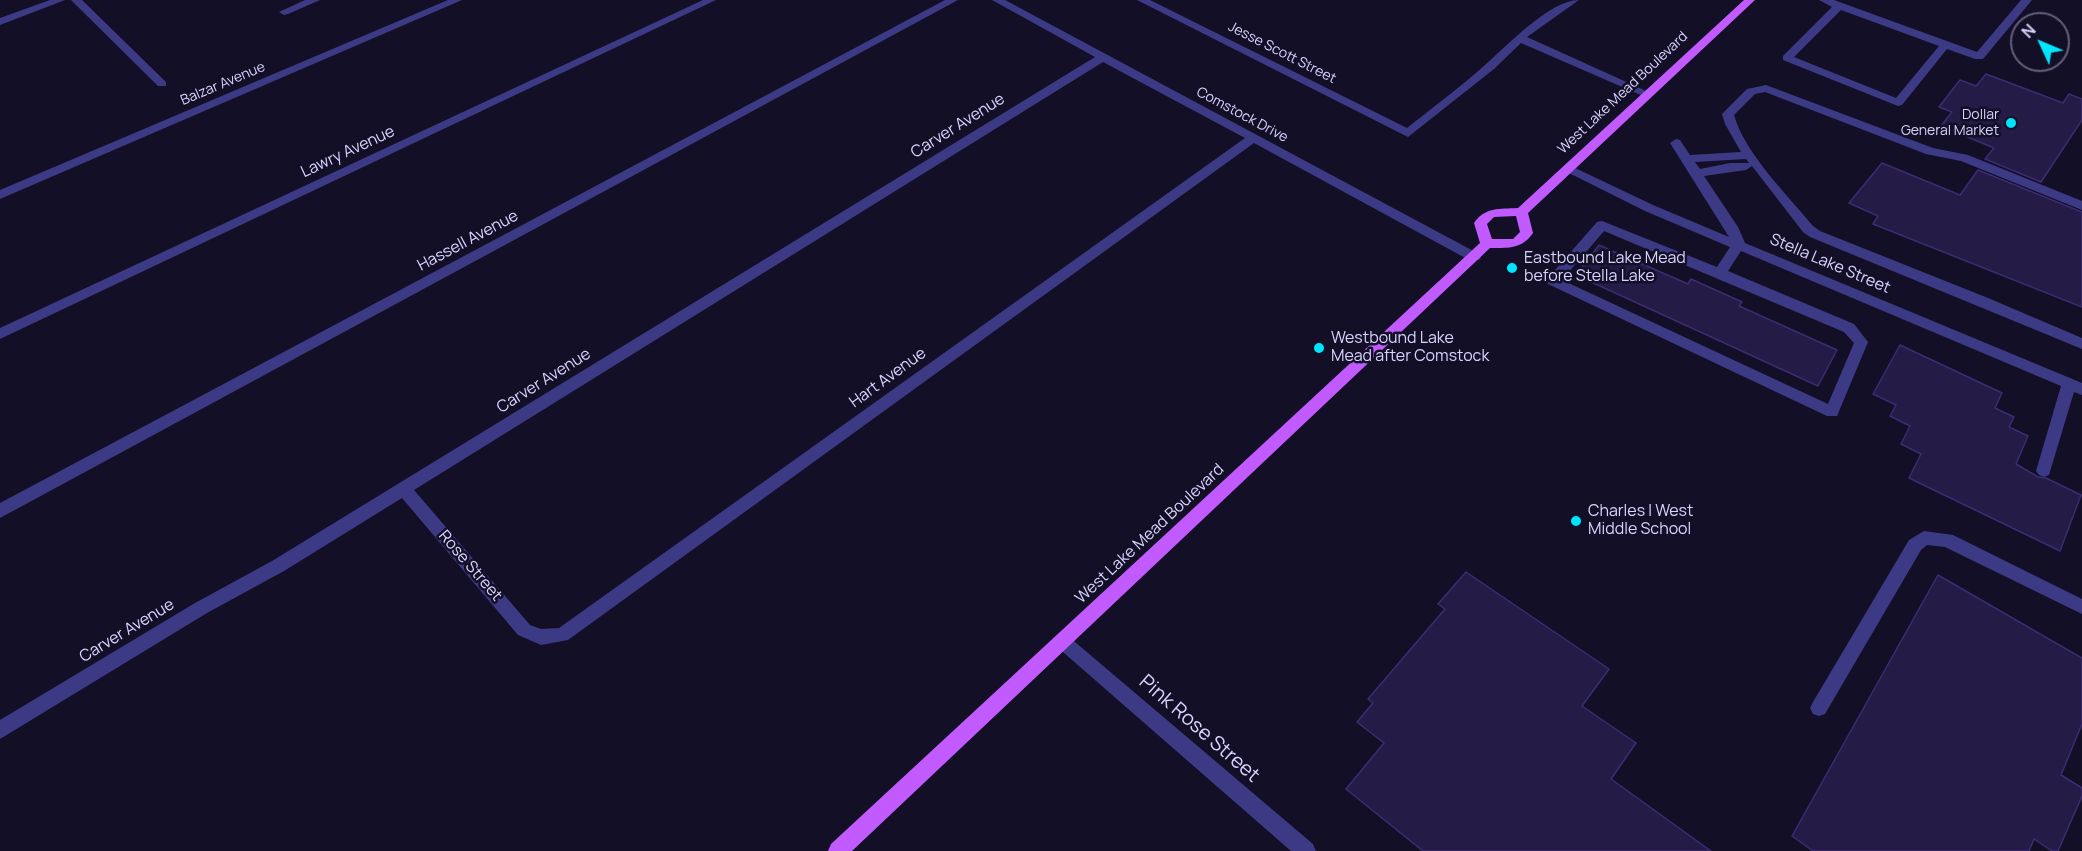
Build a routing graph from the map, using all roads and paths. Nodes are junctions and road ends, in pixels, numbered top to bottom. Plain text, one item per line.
1 (60, 0) edge
2 (76, 0) edge
3 (315, 0) edge
4 (457, 0) edge
5 (711, 0) edge
6 (952, 0) edge
7 (997, 0) edge
8 (1142, 0) edge
9 (1574, 0) edge
10 (1750, 0) edge
11 (1824, 0) edge
12 (2027, 0) edge
13 (437, 3) edge
14 (1839, 6) junction
15 (284, 12) dead end
16 (0, 22) edge
17 (1519, 38) junction
18 (1945, 45) junction
19 (1103, 57) junction
20 (162, 84) dead end
21 (1647, 94) junction
22 (1253, 138) junction
23 (1676, 143) dead end
24 (1686, 159) junction
25 (1755, 161) junction
26 (1567, 169) junction
27 (1695, 174) junction
28 (0, 195) edge
29 (2082, 206) edge
30 (1521, 212) junction
31 (1487, 244) junction
32 (1739, 244) junction
33 (1474, 257) junction
34 (1720, 273) junction
35 (0, 334) edge
36 (2082, 344) edge
37 (2075, 386) edge
38 (2044, 471) dead end
39 (404, 489) junction
40 (0, 511) edge
41 (2082, 607) edge
42 (540, 637) joint
43 (1062, 641) junction
44 (1818, 708) dead end
45 (0, 730) edge
46 (838, 851) edge
47 (1306, 851) edge

1 - 16 street
2 - 20 street
3 - 15 street
4 - 13 street, Balzar Avenue
5 - 35 street, Lawry Avenue
6 - 40 street, Hassell Avenue
7 - 19 street, Comstock Drive
8 - 17 street, Jesse Scott Street
9 - 17 street
10 - 21 main road, West Lake Mead Boulevard
11 - 14 street
12 - 18 street
13 - 28 street, Balzar Avenue
14 - 18 street
14 - 18 street
17 - 21 street
19 - 22 street, Comstock Drive
19 - 39 street, Carver Avenue
21 - 26 main road, West Lake Mead Boulevard
22 - 33 street, Comstock Drive
22 - 42 street, Hart Avenue
23 - 24 street
24 - 25 street
24 - 27 street
25 - 27 street
25 - 29 street
25 - 36 street
26 - 30 main road, West Lake Mead Boulevard
26 - 32 street, Stella Lake Street
27 - 32 street
30 - 31 main road
30 - 31 main road
31 - 33 main road, West Lake Mead Boulevard
32 - 34 street
32 - 37 street, Stella Lake Street
33 - 43 main road, West Lake Mead Boulevard
34 - 34 street
37 - 38 street
39 - 42 street, Rose Street
39 - 45 street, Carver Avenue
41 - 44 street
43 - 46 main road, West Lake Mead Boulevard
43 - 47 street, Pink Rose Street

